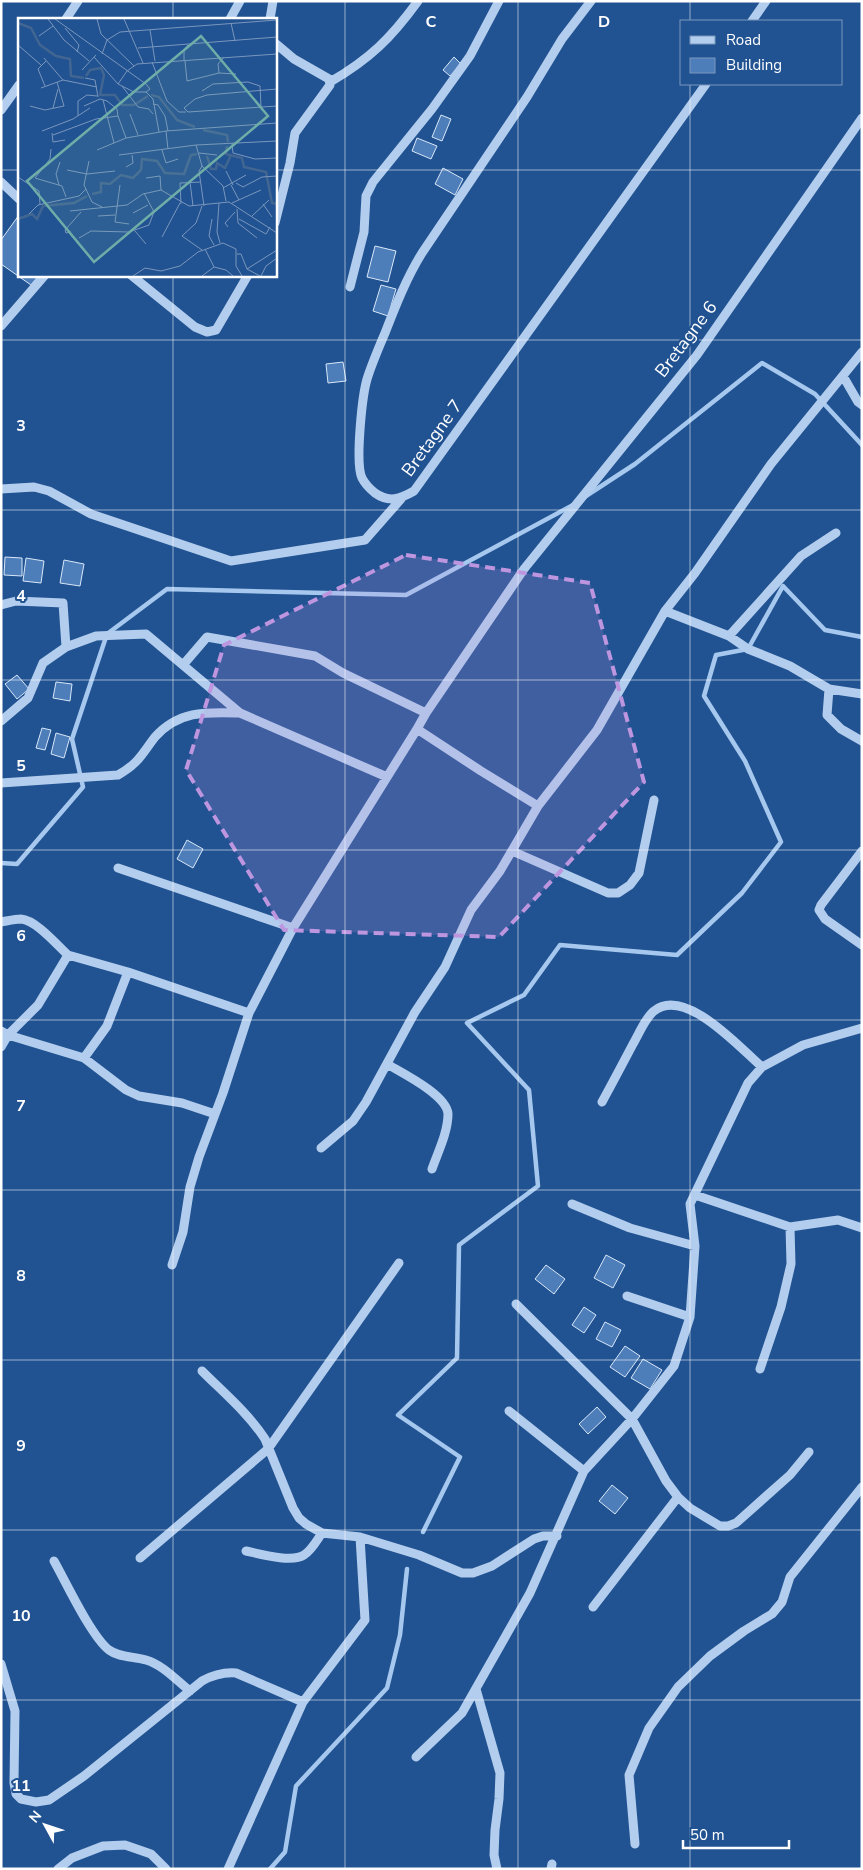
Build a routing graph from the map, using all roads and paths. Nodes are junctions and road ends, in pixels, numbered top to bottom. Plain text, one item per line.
1 (78, 1) edge
2 (240, 1) edge
3 (273, 1) edge
4 (418, 1) edge
5 (499, 1) edge
6 (592, 1) edge
7 (766, 1) edge
8 (67, 18) edge
9 (231, 18) edge
10 (270, 18) edge
11 (753, 20) edge
12 (276, 45) edge
13 (330, 82) junction
14 (705, 85) edge
15 (18, 86) edge
16 (1, 110) edge
17 (862, 118) edge
18 (1, 182) edge
19 (18, 199) edge
20 (276, 219) edge
21 (44, 276) edge
22 (132, 276) edge
23 (247, 276) edge
24 (350, 287) dead end
25 (1, 326) edge
26 (862, 352) edge
27 (843, 376) junction
28 (862, 405) edge
29 (1, 489) edge
30 (401, 499) junction
31 (836, 534) dead end
32 (1, 606) edge
33 (666, 610) junction
34 (729, 636) junction
35 (66, 647) junction
36 (182, 665) junction
37 (829, 689) junction
38 (862, 694) edge
39 (240, 713) junction
40 (426, 713) junction
41 (1, 721) edge
42 (417, 729) junction
43 (862, 742) edge
44 (387, 777) junction
45 (1, 783) edge
46 (654, 800) dead end
47 (538, 806) junction
48 (862, 850) edge
49 (512, 851) junction
50 (118, 868) dead end
51 (1, 922) edge
52 (292, 928) junction
53 (862, 945) edge
54 (68, 955) junction
55 (128, 972) junction
56 (249, 1013) junction
57 (862, 1028) edge
58 (5, 1033) edge
59 (1, 1047) edge
60 (84, 1058) junction
61 (387, 1064) junction
62 (762, 1067) junction
63 (602, 1102) dead end
64 (215, 1114) junction
65 (322, 1148) dead end
66 (432, 1169) dead end
67 (695, 1195) junction
68 (572, 1204) dead end
69 (790, 1227) junction
70 (862, 1228) edge
71 (695, 1246) junction
72 (399, 1263) dead end
73 (172, 1265) dead end
74 (627, 1296) dead end
75 (516, 1304) dead end
76 (690, 1317) junction
77 (760, 1368) dead end
78 (202, 1371) dead end
79 (509, 1411) dead end
80 (632, 1419) junction
81 (268, 1449) junction
82 (809, 1452) dead end
83 (584, 1472) junction
84 (862, 1487) edge
85 (678, 1497) junction
86 (322, 1533) junction
87 (557, 1536) junction
88 (360, 1537) junction
89 (246, 1551) dead end
90 (140, 1558) dead end
91 (54, 1560) dead end
92 (593, 1607) dead end
93 (1, 1664) edge
94 (476, 1689) junction
95 (190, 1691) junction
96 (303, 1702) junction
97 (416, 1756) dead end
98 (634, 1844) dead end
99 (58, 1869) edge
100 (166, 1869) edge
101 (228, 1869) edge
102 (497, 1869) edge

1 - 8 street
2 - 9 street
3 - 10 street
4 - 13 street
5 - 24 street
6 - 30 street, Bretagne 7
7 - 11 street
12 - 13 street
13 - 20 street
14 - 30 street, Bretagne 7
15 - 16 street
17 - 40 street, Bretagne 6
18 - 19 street
21 - 25 street
22 - 23 street
26 - 27 street
27 - 28 street
27 - 33 street
29 - 30 street
31 - 34 street
32 - 35 street
33 - 34 street
33 - 47 street
34 - 37 street
35 - 36 street
35 - 41 street
36 - 39 street
36 - 40 street
37 - 38 street
37 - 43 street
39 - 44 street
39 - 45 street
40 - 42 street, Bretagne 6
42 - 44 street, Bretagne 6
42 - 47 street
44 - 52 street, Bretagne 6
46 - 49 street
47 - 49 street
48 - 53 street
49 - 61 street
50 - 52 street
51 - 54 street
52 - 56 street, Bretagne 6
54 - 55 street
54 - 58 street
55 - 56 street
55 - 60 street
56 - 64 street, Bretagne 6
57 - 62 street
58 - 59 street
58 - 60 street
60 - 64 street
61 - 65 street
61 - 66 street
62 - 63 street
62 - 67 street
64 - 73 street, Bretagne 6
67 - 69 street
67 - 71 street
68 - 71 street
69 - 70 street
69 - 77 street
71 - 76 street
72 - 81 street
74 - 76 street
75 - 80 street
76 - 80 street
78 - 81 street
79 - 83 street
80 - 83 street
80 - 85 street
81 - 86 street
81 - 90 street
82 - 85 street
83 - 87 street
84 - 98 street
85 - 92 street
86 - 88 street
86 - 89 street
87 - 88 street
87 - 94 street
88 - 96 street
91 - 95 street
93 - 95 street
94 - 97 street
94 - 102 street
95 - 96 street
96 - 101 street
99 - 100 street

